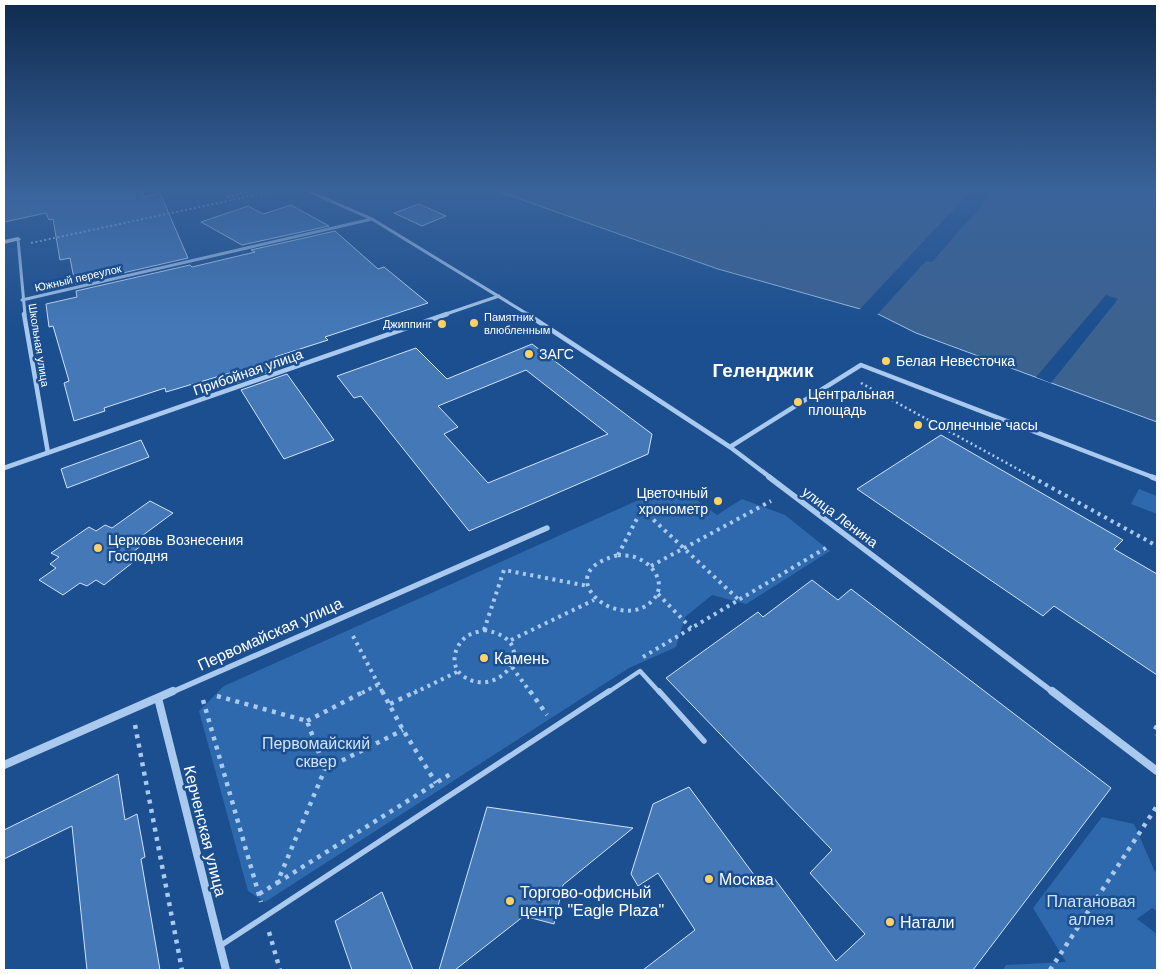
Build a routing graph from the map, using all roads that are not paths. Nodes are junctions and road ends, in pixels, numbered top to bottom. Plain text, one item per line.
1 (297, 236) edge
2 (401, 236) edge
3 (4, 242) edge
4 (18, 242) joint
5 (499, 296) junction
6 (22, 300) junction
7 (730, 447) junction
8 (48, 454) junction
9 (4, 468) edge
10 (1157, 480) edge
11 (547, 528) dead end
12 (158, 698) junction
13 (704, 741) dead end
14 (4, 765) edge
15 (1157, 771) edge
16 (220, 946) junction
17 (226, 970) edge

1 - 6 street, Южный переулок
2 - 5 street, улица Ленина
3 - 4 street
4 - 6 street, Школьная улица
5 - 7 street, улица Ленина
5 - 8 street, Прибойная улица
6 - 8 street, Школьная улица
7 - 10 street
7 - 15 street, улица Ленина
8 - 9 street, Прибойная улица
11 - 12 street, Первомайская улица
12 - 14 street, Первомайская улица
12 - 16 street, Керченская улица
13 - 16 lane
16 - 17 street, Керченская улица

